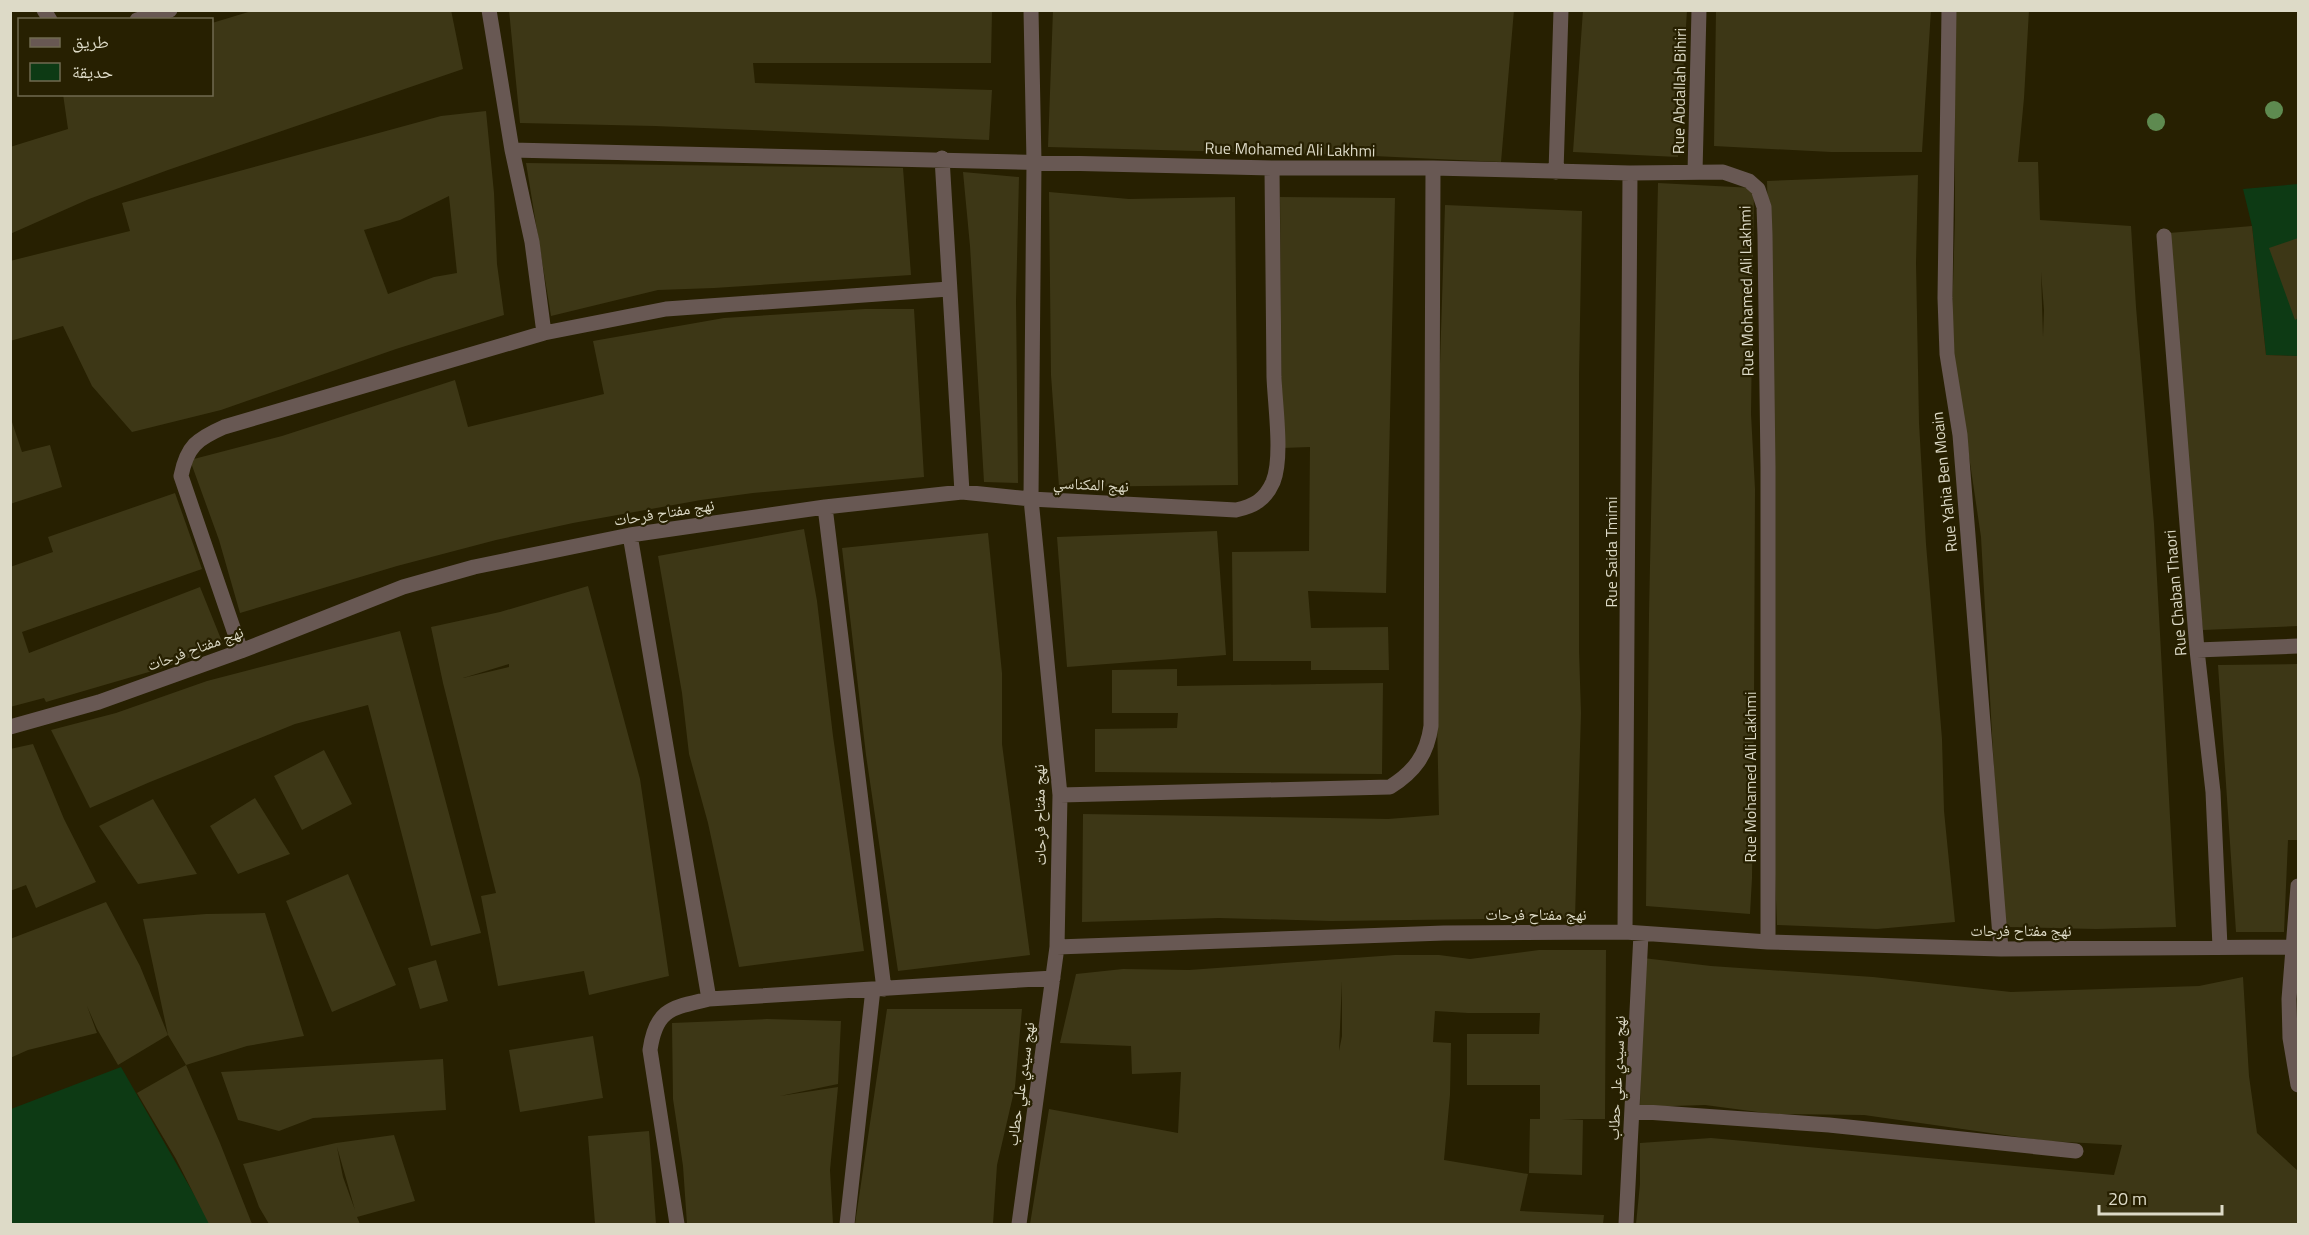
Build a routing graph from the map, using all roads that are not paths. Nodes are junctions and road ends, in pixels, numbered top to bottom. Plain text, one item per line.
1 (170, 10) edge
2 (489, 10) edge
3 (1031, 10) edge
4 (1561, 10) edge
5 (1699, 10) edge
6 (1949, 10) edge
7 (144, 18) edge
8 (512, 150) junction
9 (942, 158) junction
10 (1034, 162) junction
11 (1272, 168) junction
12 (1433, 168) junction
13 (1556, 172) junction
14 (1695, 172) junction
15 (1630, 173) junction
16 (2164, 236) dead end
17 (949, 289) junction
18 (544, 333) junction
19 (962, 492) junction
20 (1031, 499) junction
21 (825, 507) junction
22 (630, 535) junction
23 (2298, 646) edge
24 (2197, 650) junction
25 (241, 651) junction
26 (10, 727) edge
27 (1060, 795) junction
28 (2298, 886) edge
29 (1625, 932) junction
30 (1641, 934) junction
31 (1768, 942) junction
32 (1057, 947) junction
33 (2220, 947) junction
34 (2294, 947) junction
35 (2001, 949) junction
36 (1053, 978) junction
37 (879, 989) junction
38 (709, 999) junction
39 (2298, 1085) edge
40 (1632, 1111) junction
41 (2076, 1151) dead end
42 (677, 1224) edge
43 (847, 1224) edge
44 (1019, 1224) edge
45 (1626, 1224) edge

1 - 7 street
2 - 8 street
3 - 10 street, نهج المكناسي
4 - 13 street
5 - 14 street, Rue Abdallah Bihiri
6 - 35 street, Rue Yahia Ben Moain
8 - 9 street, Rue Mohamed Ali Lakhmi
8 - 18 street
9 - 10 street, Rue Mohamed Ali Lakhmi
9 - 17 street
10 - 11 street, Rue Mohamed Ali Lakhmi
10 - 20 street, نهج المكناسي
11 - 12 street, Rue Mohamed Ali Lakhmi
11 - 20 street, نهج المكناسي
12 - 13 street, Rue Mohamed Ali Lakhmi
12 - 27 street
13 - 15 street, Rue Mohamed Ali Lakhmi
14 - 15 street, Rue Mohamed Ali Lakhmi
14 - 31 street, Rue Mohamed Ali Lakhmi
15 - 29 street, Rue Saida Tmimi
16 - 24 street, Rue Chaban Thaori
17 - 18 street
17 - 19 street
18 - 25 street
19 - 20 street, نهج مفتاح فرحات
19 - 21 street, نهج مفتاح فرحات
20 - 27 street, نهج مفتاح فرحات
21 - 22 street, نهج مفتاح فرحات
21 - 37 street
22 - 25 street, نهج مفتاح فرحات
22 - 38 street
23 - 24 street
24 - 33 street, Rue Chaban Thaori
25 - 26 street, نهج مفتاح فرحات
27 - 32 street, نهج مفتاح فرحات
28 - 34 street
29 - 30 street, نهج مفتاح فرحات
29 - 32 street, نهج مفتاح فرحات
30 - 31 street, نهج مفتاح فرحات
30 - 40 street, نهج سيدي علي حطاب
31 - 35 street, نهج مفتاح فرحات
32 - 36 street, نهج سيدي علي حطاب
33 - 34 street, نهج مفتاح فرحات
33 - 35 street, نهج مفتاح فرحات
34 - 39 street
36 - 37 street
36 - 44 street, نهج سيدي علي حطاب
37 - 38 street
37 - 43 street
38 - 42 street
40 - 41 street
40 - 45 street, نهج سيدي علي حطاب

